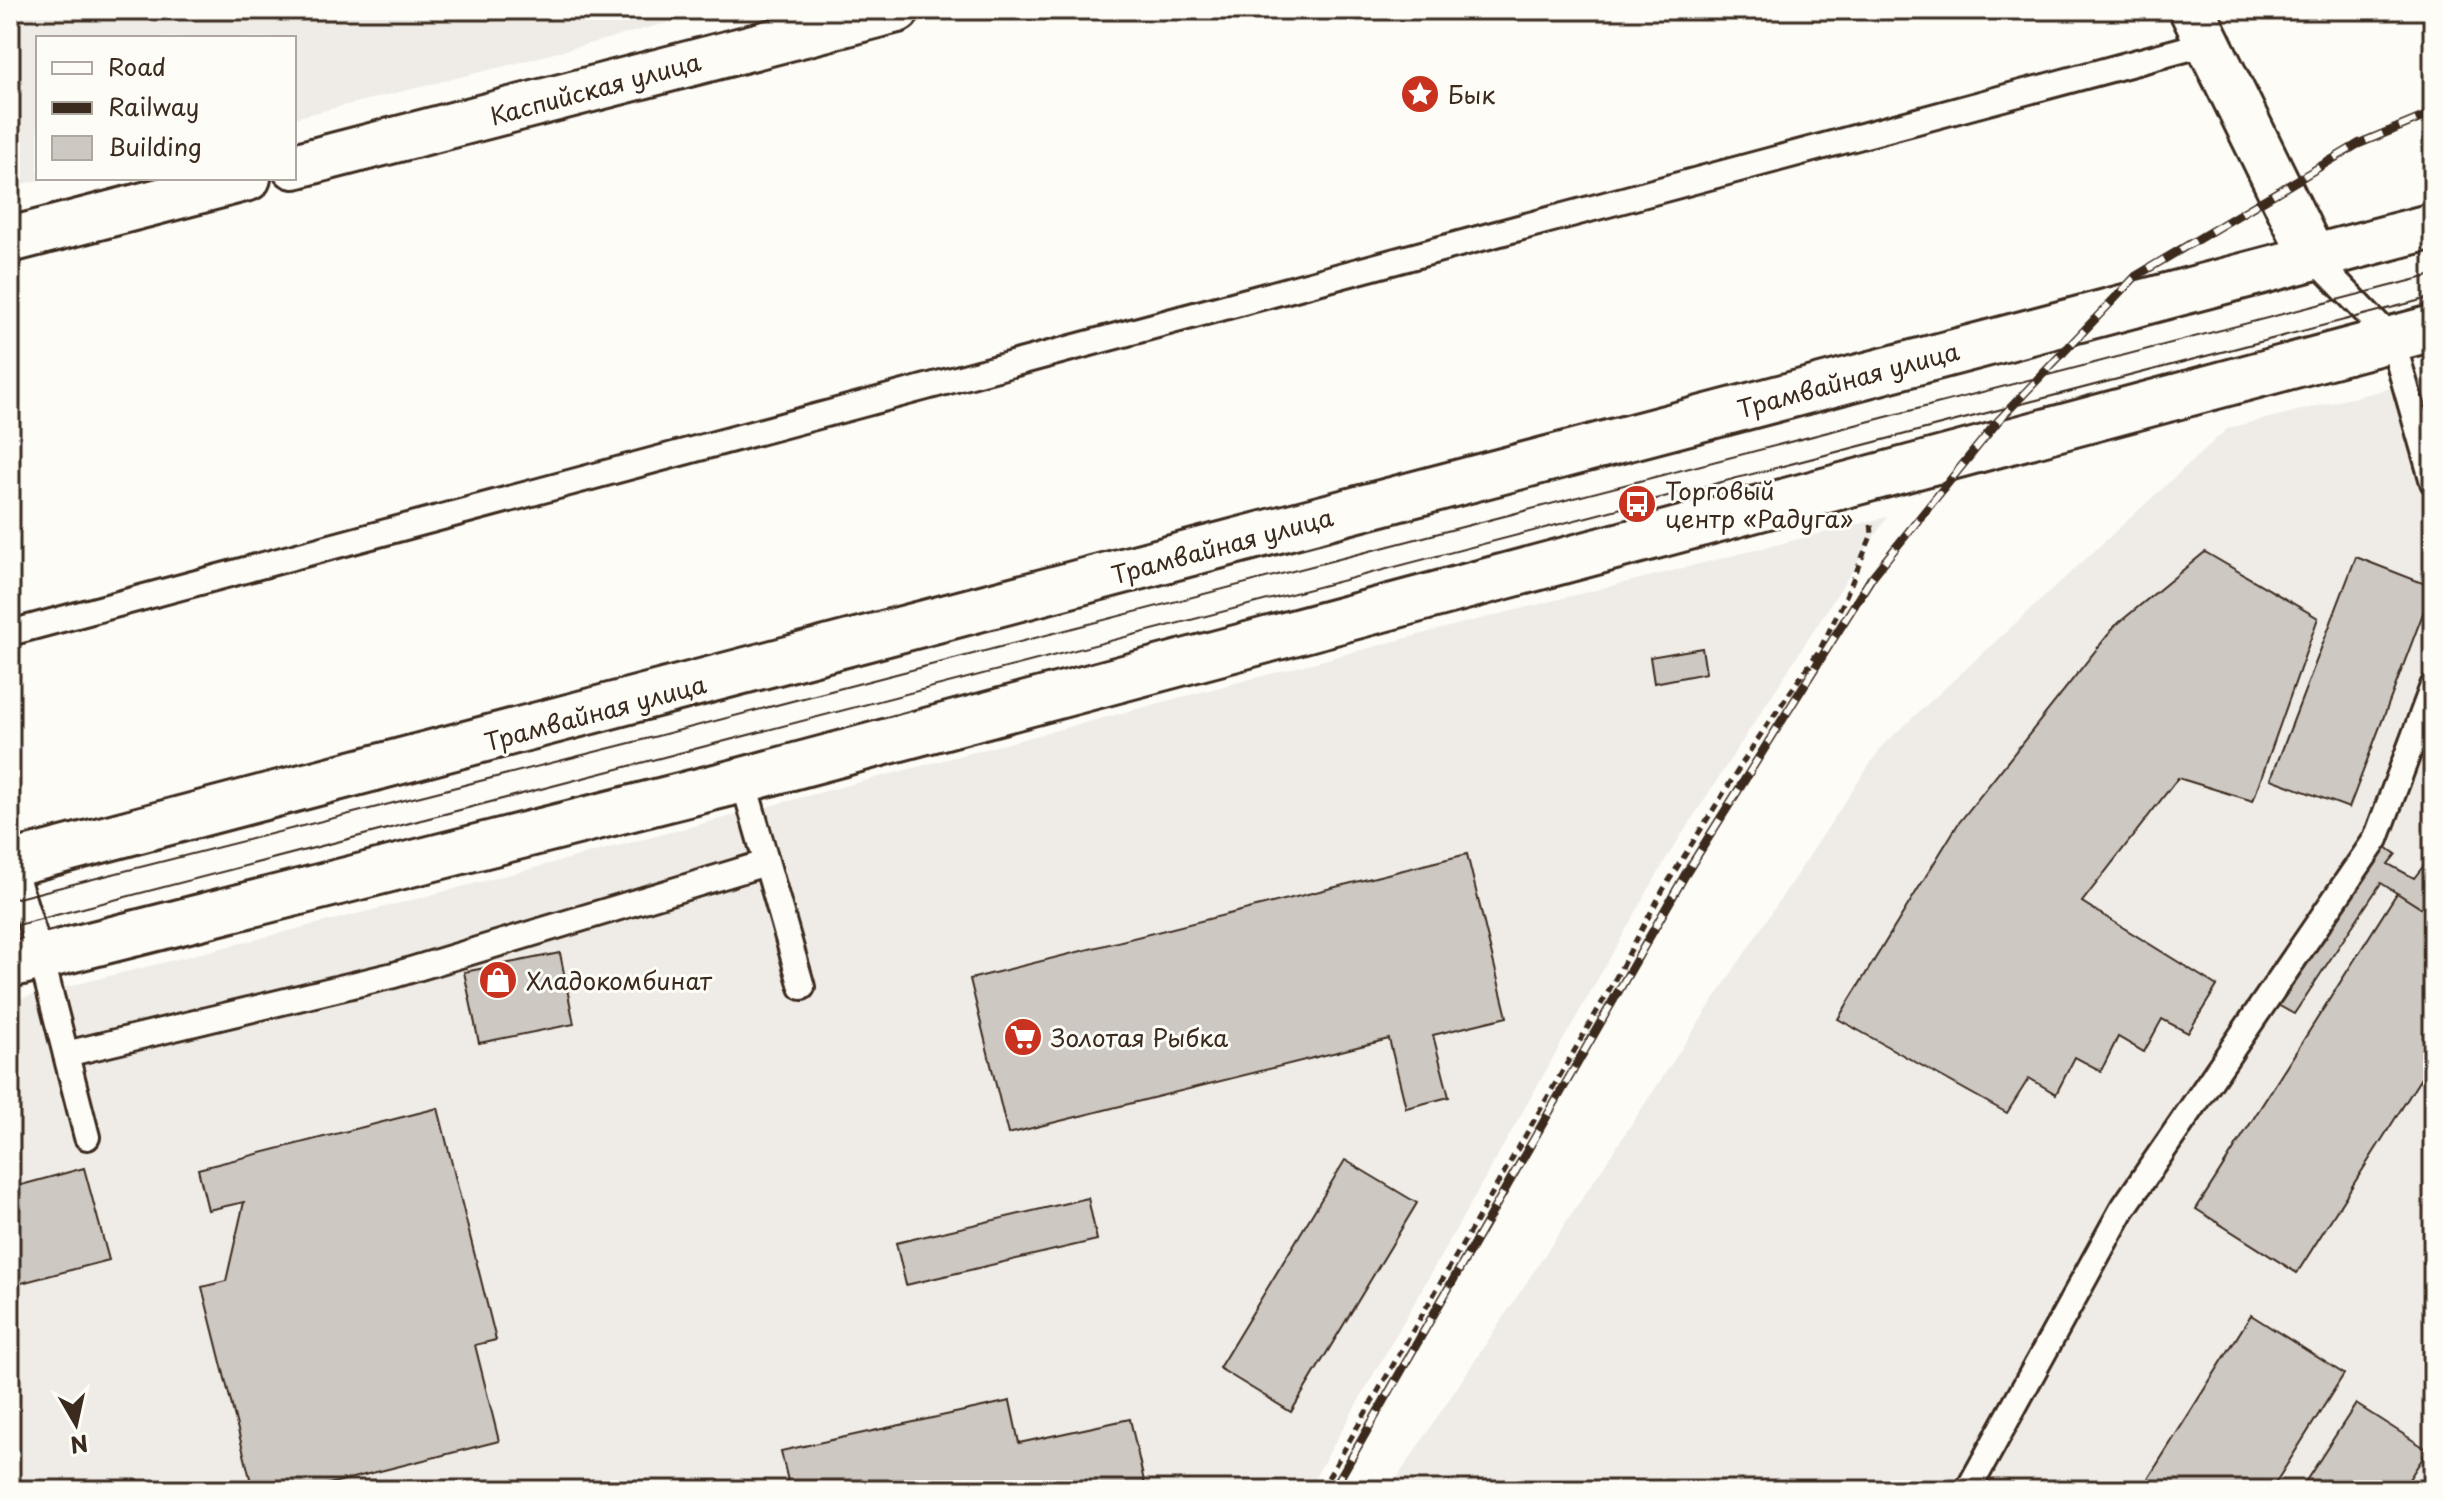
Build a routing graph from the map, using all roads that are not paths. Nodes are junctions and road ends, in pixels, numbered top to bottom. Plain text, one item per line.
1 (897, 10) edge
2 (2200, 26) edge
3 (296, 165) edge
4 (240, 180) edge
5 (2433, 226) edge
6 (10, 240) edge
7 (2313, 257) junction
8 (2412, 333) edge
9 (2426, 443) edge
10 (2433, 482) edge
11 (10, 633) edge
12 (2433, 686) edge
13 (743, 780) junction
14 (766, 863) junction
15 (11, 864) edge
16 (25, 961) edge
17 (802, 987) dead end
18 (66, 1054) junction
19 (87, 1137) dead end
20 (1968, 1490) edge

1 - 3 main road, Каспийская улица
2 - 7 main road
2 - 11 lane
4 - 6 main road
5 - 7 main road, Трамвайная улица
7 - 8 lane
7 - 15 main road, Трамвайная улица
8 - 9 lane
8 - 13 main road
9 - 10 lane
12 - 20 lane
13 - 14 lane
13 - 16 main road
14 - 17 lane
14 - 18 lane
15 - 16 lane
16 - 18 lane
18 - 19 lane

